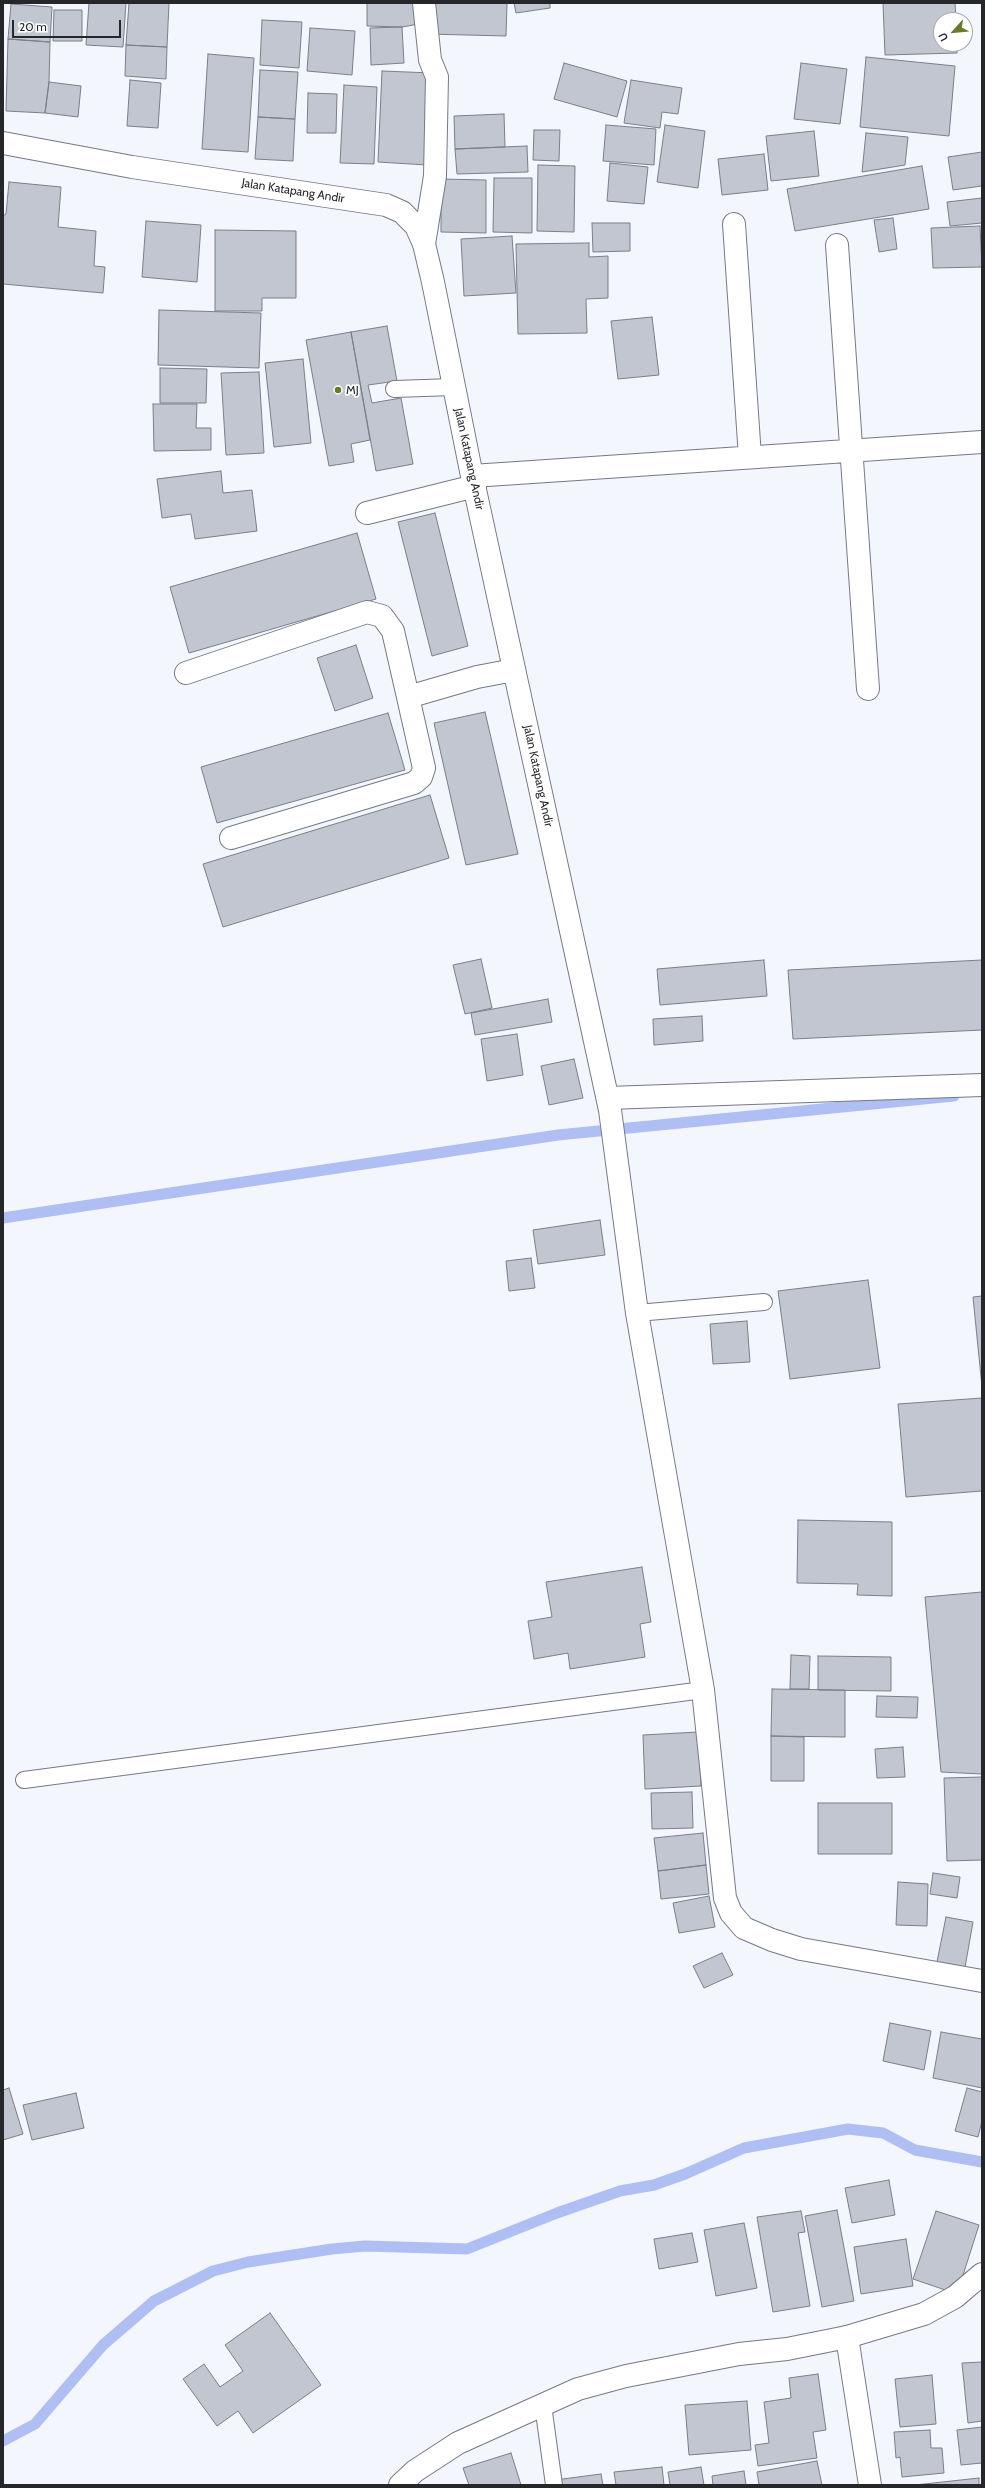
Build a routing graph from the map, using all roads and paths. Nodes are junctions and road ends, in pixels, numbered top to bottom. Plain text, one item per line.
1 (424, 3) edge
2 (3, 143) edge
3 (734, 224) dead end
4 (424, 244) junction
5 (836, 245) dead end
6 (454, 387) junction
7 (394, 389) dead end
8 (982, 442) edge
9 (851, 450) junction
10 (750, 457) junction
11 (474, 481) junction
12 (367, 513) dead end
13 (514, 670) junction
14 (186, 673) dead end
15 (868, 689) dead end
16 (408, 697) junction
17 (231, 838) dead end
18 (982, 1085) edge
19 (609, 1104) junction
20 (764, 1302) dead end
21 (637, 1313) junction
22 (702, 1690) junction
23 (24, 1780) dead end
24 (982, 1981) edge
25 (982, 2274) edge
26 (846, 2337) junction
27 (543, 2405) junction
28 (400, 2485) edge
29 (554, 2485) edge
30 (870, 2485) edge

1 - 4 street
2 - 4 street, Jalan Katapang Andir
3 - 10 street
4 - 6 street, Jalan Katapang Andir
5 - 9 street
6 - 7 lane
6 - 11 street, Jalan Katapang Andir
8 - 9 street
9 - 10 street
9 - 15 street
10 - 11 street
11 - 12 street
11 - 13 street, Jalan Katapang Andir
13 - 16 street
13 - 19 street, Jalan Katapang Andir
14 - 16 street
16 - 17 street
18 - 19 street
19 - 21 street, Jalan Katapang Andir
20 - 21 lane
21 - 22 street, Jalan Katapang Andir
22 - 23 lane
22 - 24 street, Jalan Katapang Andir
25 - 26 street
26 - 27 street
26 - 30 street
27 - 28 street
27 - 29 lane

